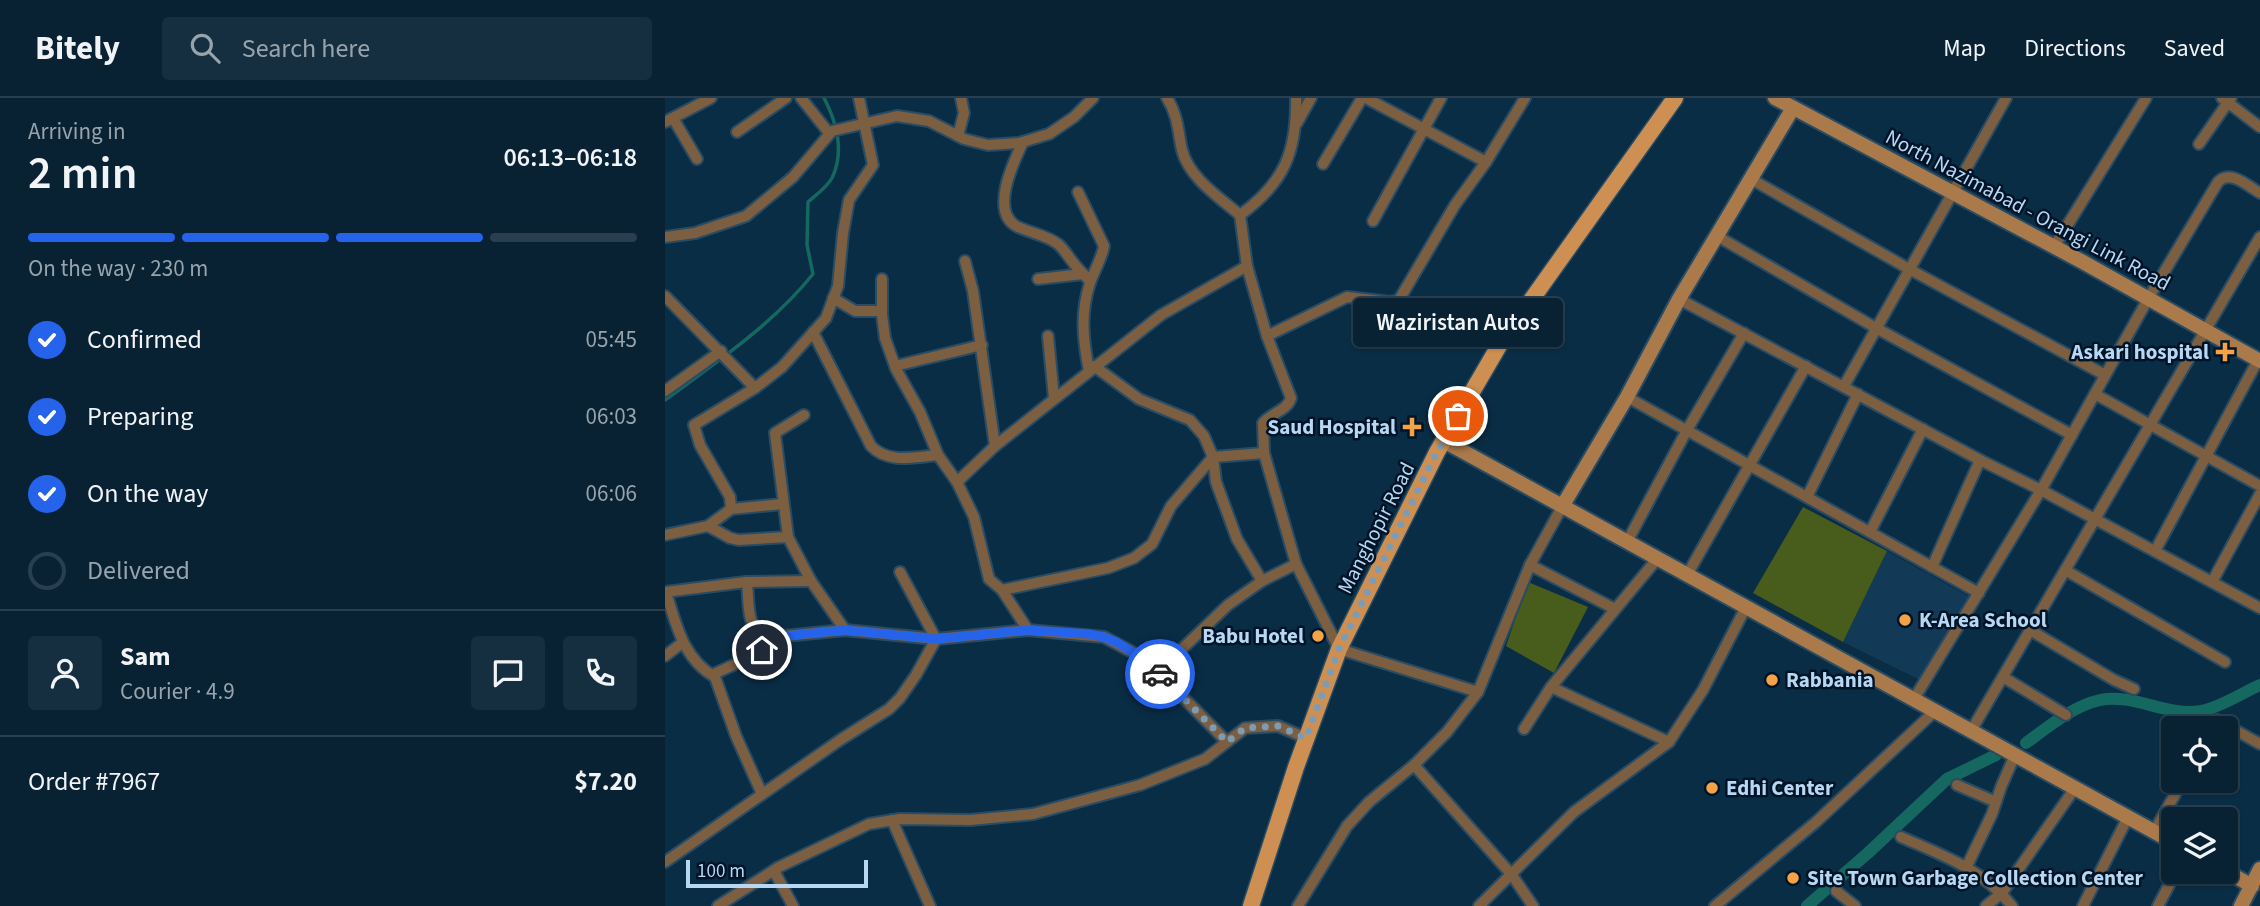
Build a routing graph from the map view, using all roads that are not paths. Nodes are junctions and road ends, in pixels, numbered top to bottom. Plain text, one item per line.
1 (711, 98) edge
2 (786, 98) edge
3 (801, 98) edge
4 (859, 98) edge
5 (961, 98) edge
6 (1093, 98) edge
7 (1167, 98) edge
8 (1296, 98) edge
9 (1311, 98) edge
10 (1364, 98) edge
11 (1441, 98) edge
12 (1525, 98) edge
13 (1675, 98) edge
14 (1775, 98) edge
15 (2006, 98) edge
16 (2146, 98) edge
17 (2227, 99) edge
18 (1797, 103) edge
19 (669, 120) edge
20 (864, 122) junction
21 (1296, 126) junction
22 (2260, 127) edge
23 (1425, 128) junction
24 (737, 132) dead end
25 (831, 132) junction
26 (958, 136) junction
27 (1023, 142) junction
28 (2199, 144) dead end
29 (697, 159) dead end
30 (1486, 162) junction
31 (1324, 164) dead end
32 (1751, 179) junction
33 (1078, 192) dead end
34 (1952, 192) junction
35 (2260, 193) edge
36 (1240, 215) junction
37 (1373, 221) dead end
38 (1717, 236) junction
39 (665, 237) edge
40 (2260, 237) edge
41 (2054, 247) junction
42 (965, 261) dead end
43 (1247, 266) junction
44 (1909, 269) junction
45 (1087, 278) junction
46 (882, 279) dead end
47 (1038, 279) dead end
48 (665, 296) edge
49 (833, 298) junction
50 (1679, 299) junction
51 (2148, 299) junction
52 (882, 311) junction
53 (1876, 328) junction
54 (2204, 330) junction
55 (813, 332) junction
56 (1744, 333) junction
57 (1048, 336) dead end
58 (1267, 336) junction
59 (982, 345) junction
60 (724, 354) junction
61 (2259, 361) edge
62 (895, 366) junction
63 (1806, 366) junction
64 (1092, 369) junction
65 (2105, 375) junction
66 (1844, 386) junction
67 (755, 388) junction
68 (665, 391) edge
69 (1858, 394) junction
70 (2095, 394) junction
71 (1627, 397) junction
72 (1054, 398) junction
73 (804, 415) dead end
74 (2150, 423) junction
75 (1923, 429) junction
76 (1687, 430) junction
77 (2072, 435) junction
78 (1444, 440) junction
79 (995, 446) junction
80 (1264, 453) junction
81 (938, 455) junction
82 (2207, 456) junction
83 (1213, 457) junction
84 (1980, 460) junction
85 (1750, 466) junction
86 (957, 482) junction
87 (2260, 486) edge
88 (2041, 490) junction
89 (2260, 494) edge
90 (1807, 497) junction
91 (783, 504) junction
92 (1563, 505) junction
93 (731, 509) junction
94 (2095, 519) junction
95 (708, 526) junction
96 (1870, 532) junction
97 (665, 536) edge
98 (788, 537) junction
99 (1627, 542) junction
100 (2155, 551) junction
101 (1657, 559) junction
102 (1296, 564) junction
103 (1530, 565) junction
104 (1931, 567) junction
105 (2065, 570) junction
106 (900, 572) dead end
107 (1687, 575) junction
108 (811, 581) junction
109 (1262, 581) junction
110 (747, 582) junction
111 (2212, 582) junction
112 (1002, 590) junction
113 (665, 592) edge
114 (1979, 593) junction
115 (1747, 607) junction
116 (2260, 608) edge
117 (1615, 609) junction
118 (845, 630) junction
119 (1028, 630) junction
120 (2030, 630) junction
121 (764, 638) junction
122 (936, 639) junction
123 (682, 643) junction
124 (1183, 648) dead end
125 (1339, 649) junction
126 (665, 656) edge
127 (2225, 662) dead end
128 (715, 677) junction
129 (2003, 677) junction
130 (1551, 687) junction
131 (2134, 689) dead end
132 (1478, 692) junction
133 (1914, 699) junction
134 (1935, 711) junction
135 (2067, 715) dead end
136 (1524, 729) dead end
137 (1971, 731) junction
138 (2238, 732) edge
139 (1306, 738) junction
140 (1227, 742) junction
141 (1669, 742) junction
142 (2260, 744) edge
143 (2015, 755) junction
144 (1414, 765) junction
145 (1957, 785) dead end
146 (2075, 788) junction
147 (2176, 793) edge
148 (762, 794) junction
149 (1996, 802) junction
150 (2128, 817) junction
151 (893, 820) junction
152 (2154, 832) junction
153 (2161, 836) edge
154 (1901, 837) dead end
155 (665, 862) edge
156 (1967, 866) junction
157 (2260, 869) edge
158 (774, 871) junction
159 (1512, 875) junction
160 (2238, 878) edge
161 (2170, 884) edge
162 (2256, 888) edge
163 (1836, 891) dead end
164 (2002, 893) junction
165 (718, 906) edge
166 (793, 906) edge
167 (930, 906) edge
168 (1251, 906) edge
169 (1298, 906) edge
170 (1479, 906) edge
171 (1533, 906) edge
172 (1715, 906) edge
173 (1855, 906) edge
174 (1986, 906) edge
175 (2012, 906) edge
176 (2083, 906) edge
177 (2158, 906) edge
178 (2241, 906) edge

1 - 19 street
2 - 24 street
3 - 25 street
4 - 20 street
5 - 26 street
6 - 27 street
7 - 36 street
8 - 21 street
9 - 21 street
10 - 23 street
10 - 31 street
11 - 23 street
12 - 30 street
13 - 78 main road, Manghopir Road
14 - 18 street, North Nazimabad - Orangi Link Road
15 - 34 street
16 - 41 street
17 - 22 street
17 - 28 street
18 - 32 street
18 - 34 street, North Nazimabad - Orangi Link Road
19 - 29 street
20 - 25 street
20 - 26 street
20 - 49 street
21 - 36 street
23 - 30 street
23 - 37 street
25 - 39 street
26 - 27 street
27 - 45 street
30 - 58 street
32 - 38 street
32 - 44 street
33 - 45 street
34 - 41 street, North Nazimabad - Orangi Link Road
34 - 44 street
35 - 51 street
36 - 43 street
38 - 50 street
38 - 53 street
40 - 54 street
41 - 51 street, North Nazimabad - Orangi Link Road
42 - 59 street
43 - 58 street
43 - 64 street
44 - 53 street
44 - 65 street
45 - 47 street
45 - 64 street
46 - 52 street
48 - 60 street
49 - 52 street
49 - 55 street
50 - 56 street
50 - 71 street
51 - 54 street, North Nazimabad - Orangi Link Road
51 - 65 street
52 - 62 street
53 - 66 street
53 - 77 street
54 - 61 street, North Nazimabad - Orangi Link Road
54 - 74 street
55 - 67 street
55 - 81 street
56 - 63 street
56 - 76 street
57 - 72 street
58 - 80 street
59 - 62 street
59 - 79 street
60 - 67 street
60 - 68 street
61 - 82 street
62 - 81 street
63 - 66 street
63 - 85 street
64 - 72 street
64 - 83 street
65 - 70 street
66 - 69 street
67 - 93 street
69 - 75 street
69 - 90 street
70 - 74 street
70 - 77 street
71 - 76 street
71 - 92 street
72 - 79 street
73 - 91 street
74 - 82 street
74 - 94 street
75 - 84 street
75 - 96 street
76 - 85 street
76 - 99 street
77 - 88 street
78 - 92 street
78 - 125 main road, Manghopir Road
79 - 86 street
80 - 83 street
80 - 102 street
81 - 86 street
82 - 87 street
82 - 100 street
83 - 109 street
83 - 112 street
84 - 88 street
84 - 104 street
85 - 90 street
85 - 107 street
86 - 112 street
88 - 94 street
88 - 114 street
89 - 111 street
90 - 96 street
91 - 93 street
91 - 98 street
92 - 99 street
92 - 103 street
93 - 95 street
94 - 100 street
94 - 105 street
95 - 97 street
95 - 98 street
96 - 104 street
98 - 108 street
99 - 101 street
100 - 111 street
101 - 107 street
101 - 117 street
102 - 109 street
102 - 125 street
103 - 117 street
103 - 132 street
104 - 114 street
105 - 120 street
105 - 127 street
106 - 122 street
107 - 115 street
108 - 110 street
108 - 118 street
109 - 124 street
110 - 113 street
110 - 121 street
111 - 116 street
112 - 119 street
113 - 123 street
114 - 133 street
115 - 133 street
115 - 141 street
117 - 130 street
118 - 121 street
118 - 122 street
119 - 122 street
119 - 140 street
120 - 129 street
120 - 131 street
121 - 128 street
122 - 148 street
123 - 126 street
123 - 128 street
125 - 132 street
125 - 139 main road, Manghopir Road
128 - 148 street
129 - 135 street
129 - 137 street
130 - 136 street
130 - 141 street
132 - 144 street
133 - 134 street
134 - 137 street
134 - 172 street
137 - 143 street
138 - 142 street
139 - 140 street
139 - 168 main road, Manghopir Road
140 - 151 street
141 - 159 street
143 - 146 street
143 - 149 street
144 - 159 street
144 - 169 street
145 - 149 street
146 - 150 street
146 - 164 street
147 - 152 street
148 - 155 street
149 - 156 street
150 - 152 street
150 - 176 street
151 - 158 street
151 - 167 street
152 - 153 street
154 - 156 street
156 - 164 street
157 - 162 street
158 - 165 street
158 - 166 street
159 - 170 street
159 - 171 street
160 - 162 street
161 - 177 street
162 - 178 street
163 - 173 street
164 - 174 street
164 - 175 street

